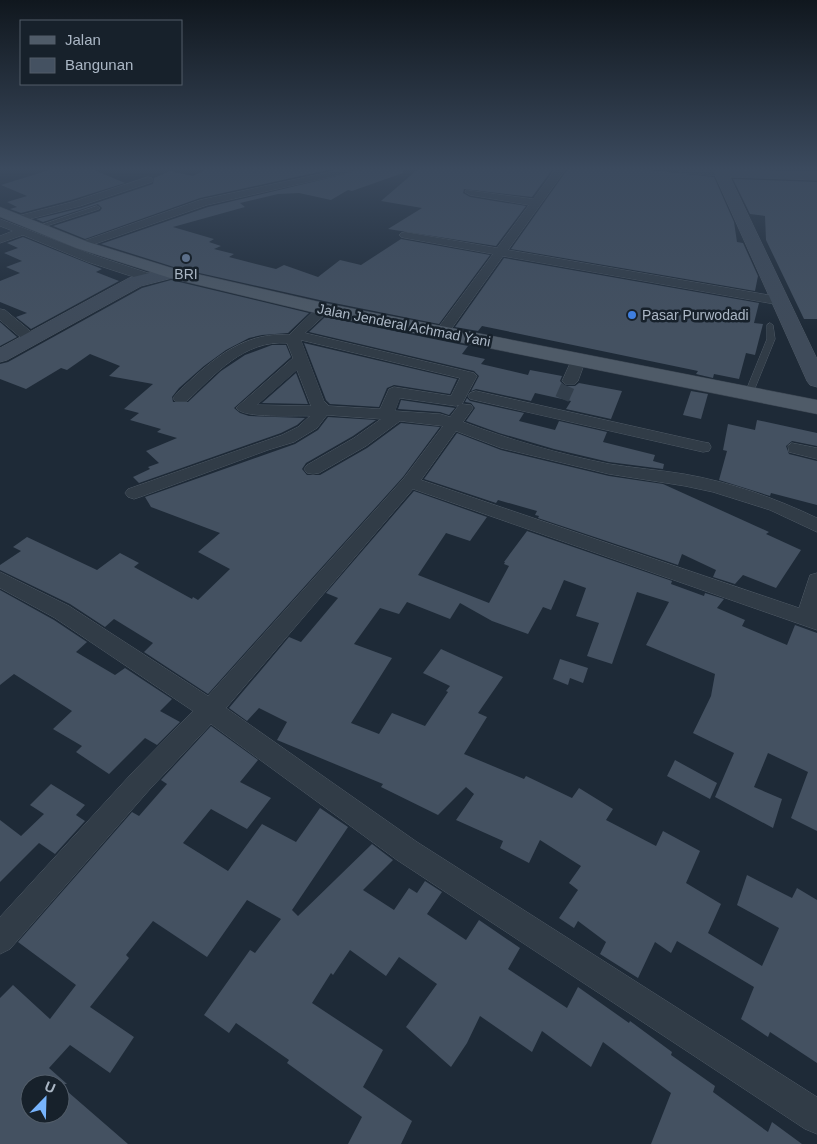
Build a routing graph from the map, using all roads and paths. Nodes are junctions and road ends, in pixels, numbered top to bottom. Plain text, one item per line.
1 (143, 223) edge
2 (522, 223) edge
3 (745, 223) edge
4 (20, 225) edge
5 (404, 235) dead end
6 (0, 240) edge
7 (82, 245) junction
8 (499, 252) junction
9 (170, 273) junction
10 (148, 277) junction
11 (780, 301) junction
12 (324, 310) junction
13 (0, 313) edge
14 (770, 325) dead end
15 (442, 332) junction
16 (294, 337) junction
17 (31, 339) junction
18 (0, 356) edge
19 (579, 359) junction
20 (300, 360) junction
21 (570, 380) tunnel mouth
22 (817, 381) edge
23 (749, 393) junction
24 (181, 398) dead end
25 (817, 407) edge
26 (323, 411) junction
27 (392, 415) junction
28 (454, 425) junction
29 (703, 447) dead end
30 (817, 451) edge
31 (817, 456) edge
32 (313, 469) dead end
33 (410, 482) junction
34 (134, 493) dead end
35 (817, 526) edge
36 (0, 579) edge
37 (817, 580) edge
38 (812, 620) edge
39 (210, 710) junction
40 (0, 939) edge
41 (817, 1117) edge

1 - 7 street
2 - 8 street
3 - 11 main road
4 - 6 street
4 - 7 main road, Jalan Jenderal Achmad Yani
4 - 10 street
5 - 8 street
7 - 9 main road, Jalan Jenderal Achmad Yani
8 - 11 street
8 - 15 street
9 - 10 main road
9 - 12 main road, Jalan Jenderal Achmad Yani
10 - 17 main road
11 - 22 main road
12 - 15 main road, Jalan Jenderal Achmad Yani
12 - 16 street
13 - 17 street
14 - 23 lane
15 - 19 main road, Jalan Jenderal Achmad Yani
16 - 20 street
16 - 24 street
16 - 27 street
17 - 18 main road
19 - 21 street
19 - 23 main road, Jalan Jenderal Achmad Yani
20 - 26 street
20 - 26 street
23 - 25 main road, Jalan Jenderal Achmad Yani
26 - 27 street
26 - 34 street
27 - 28 street
27 - 32 street
28 - 29 street
28 - 33 street
28 - 35 street
30 - 31 lane
33 - 38 street
33 - 39 street
36 - 39 street
37 - 38 street
39 - 40 street
39 - 41 street

